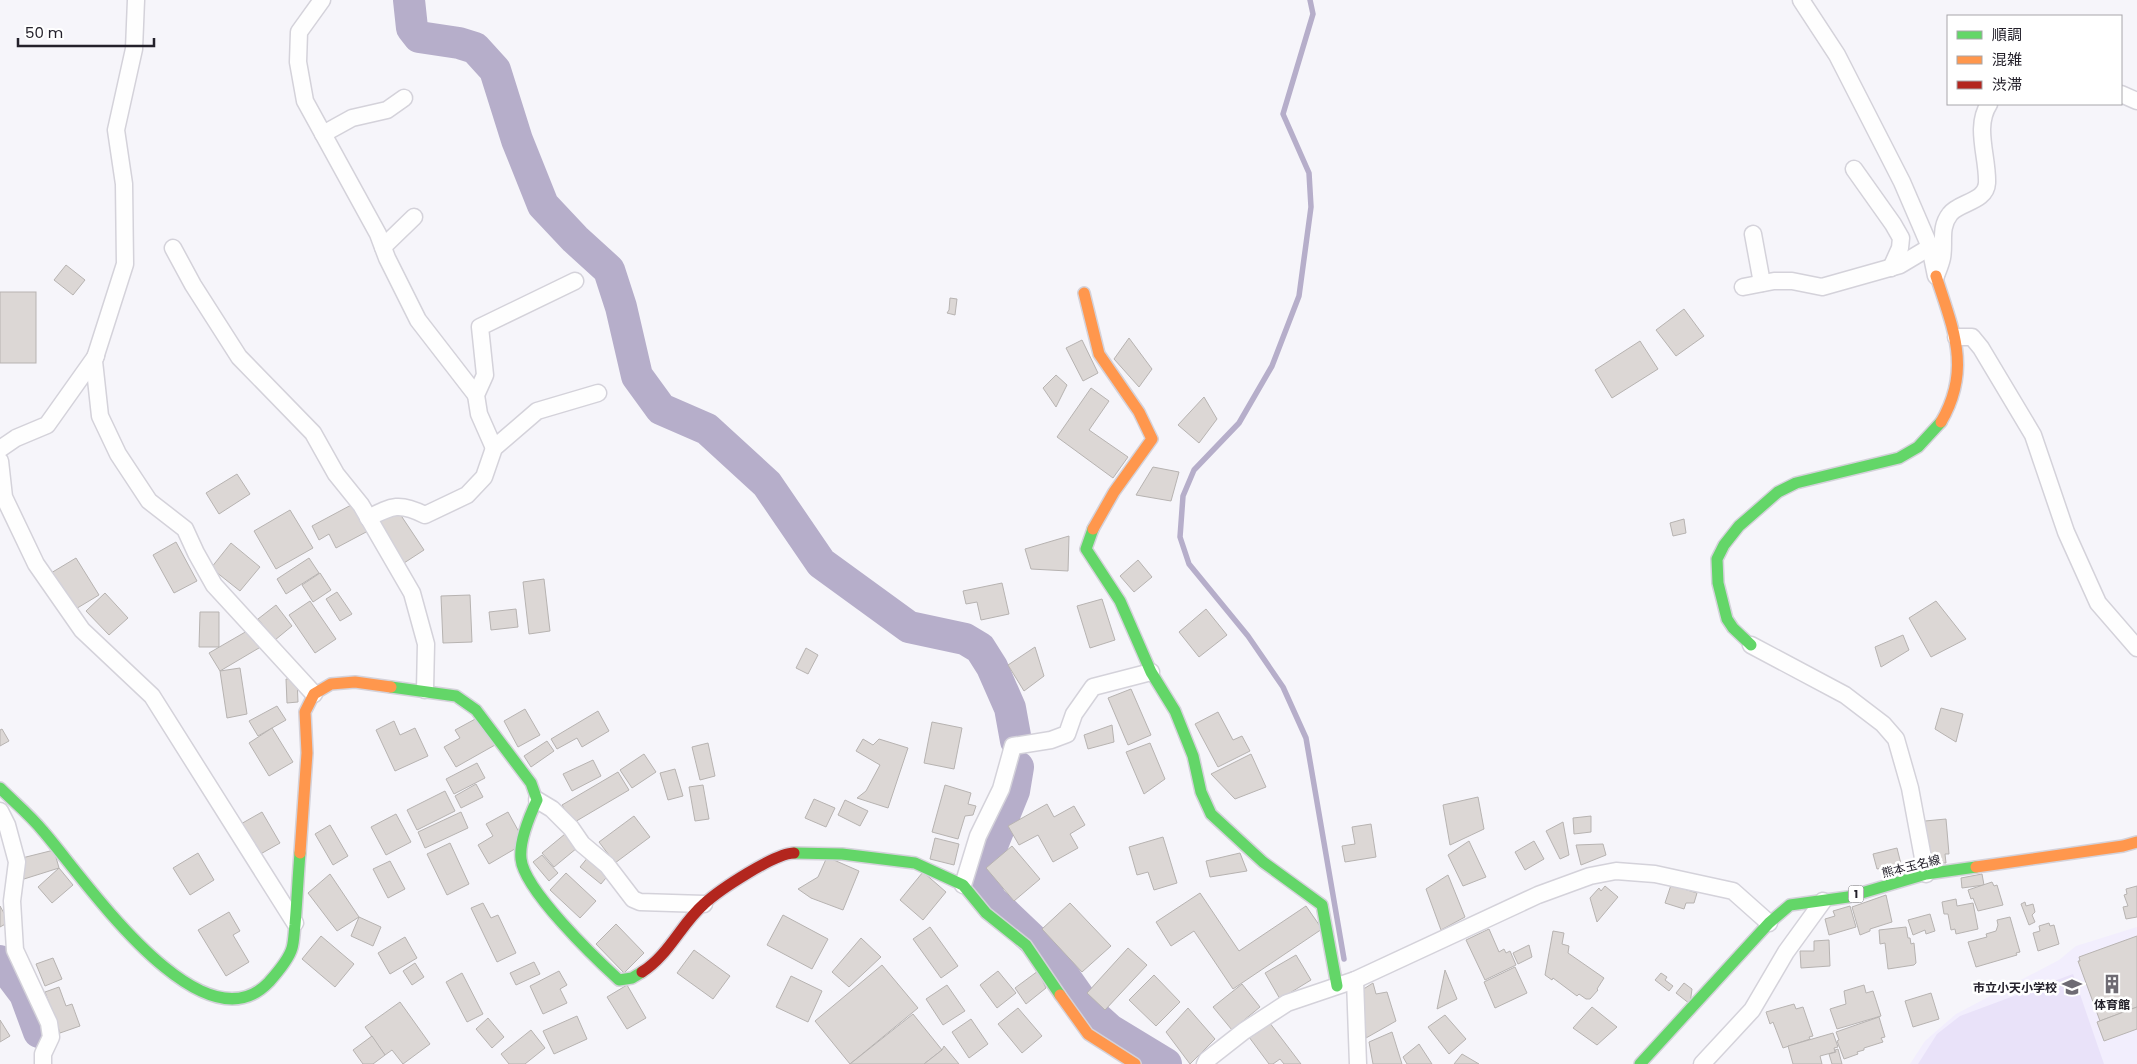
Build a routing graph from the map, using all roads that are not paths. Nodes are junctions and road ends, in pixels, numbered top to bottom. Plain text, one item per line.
1 (136, 0) edge
2 (322, 0) edge
3 (1801, 0) edge
4 (2122, 94) edge
5 (404, 98) dead end
6 (2137, 101) edge
7 (1987, 105) edge
8 (323, 134) junction
9 (1854, 169) dead end
10 (414, 217) dead end
11 (1753, 234) dead end
12 (383, 247) junction
13 (1930, 247) junction
14 (173, 248) dead end
15 (1892, 268) junction
16 (1936, 276) junction
17 (575, 281) dead end
18 (1762, 283) junction
19 (1743, 287) dead end
20 (1084, 293) dead end
21 (1956, 337) junction
22 (96, 355) junction
23 (598, 392) dead end
24 (476, 394) junction
25 (494, 448) junction
26 (0, 449) edge
27 (0, 461) edge
28 (368, 518) junction
29 (1751, 645) joint
30 (2137, 648) edge
31 (1151, 672) junction
32 (425, 690) junction
33 (314, 694) junction
34 (0, 788) edge
35 (537, 800) junction
36 (0, 811) edge
37 (2137, 842) edge
38 (1926, 874) junction
39 (963, 884) junction
40 (1823, 901) junction
41 (704, 904) junction
42 (295, 923) junction
43 (1769, 923) junction
44 (1355, 980) junction
45 (1337, 986) junction
46 (43, 1064) edge
47 (1135, 1064) edge
48 (1206, 1064) edge
49 (1358, 1064) edge
50 (1640, 1064) edge
51 (1702, 1064) edge

1 - 22 street
2 - 8 street
3 - 13 street
4 - 6 street
5 - 8 street
7 - 16 street
8 - 12 street
9 - 15 street
10 - 12 street
11 - 18 street
12 - 24 street
13 - 15 street
13 - 16 street
14 - 28 street
15 - 18 street
16 - 21 street
17 - 24 street
18 - 19 street
20 - 31 street
21 - 29 street
21 - 30 street
22 - 26 street
22 - 33 street
23 - 25 street
24 - 25 street
25 - 28 street
27 - 42 street
28 - 32 street
29 - 38 street
31 - 39 street
31 - 45 street
32 - 33 street
32 - 35 street
33 - 42 street
34 - 42 street
35 - 41 street
35 - 41 street
36 - 46 street
37 - 38 street, 熊本玉名線 / 1
38 - 40 street, 熊本玉名線 / 1
39 - 41 street
39 - 47 street
40 - 43 street, 熊本玉名線 / 1
40 - 51 street
43 - 44 street
43 - 50 street, 熊本玉名線 / 1
44 - 45 street
44 - 49 street
45 - 48 street

